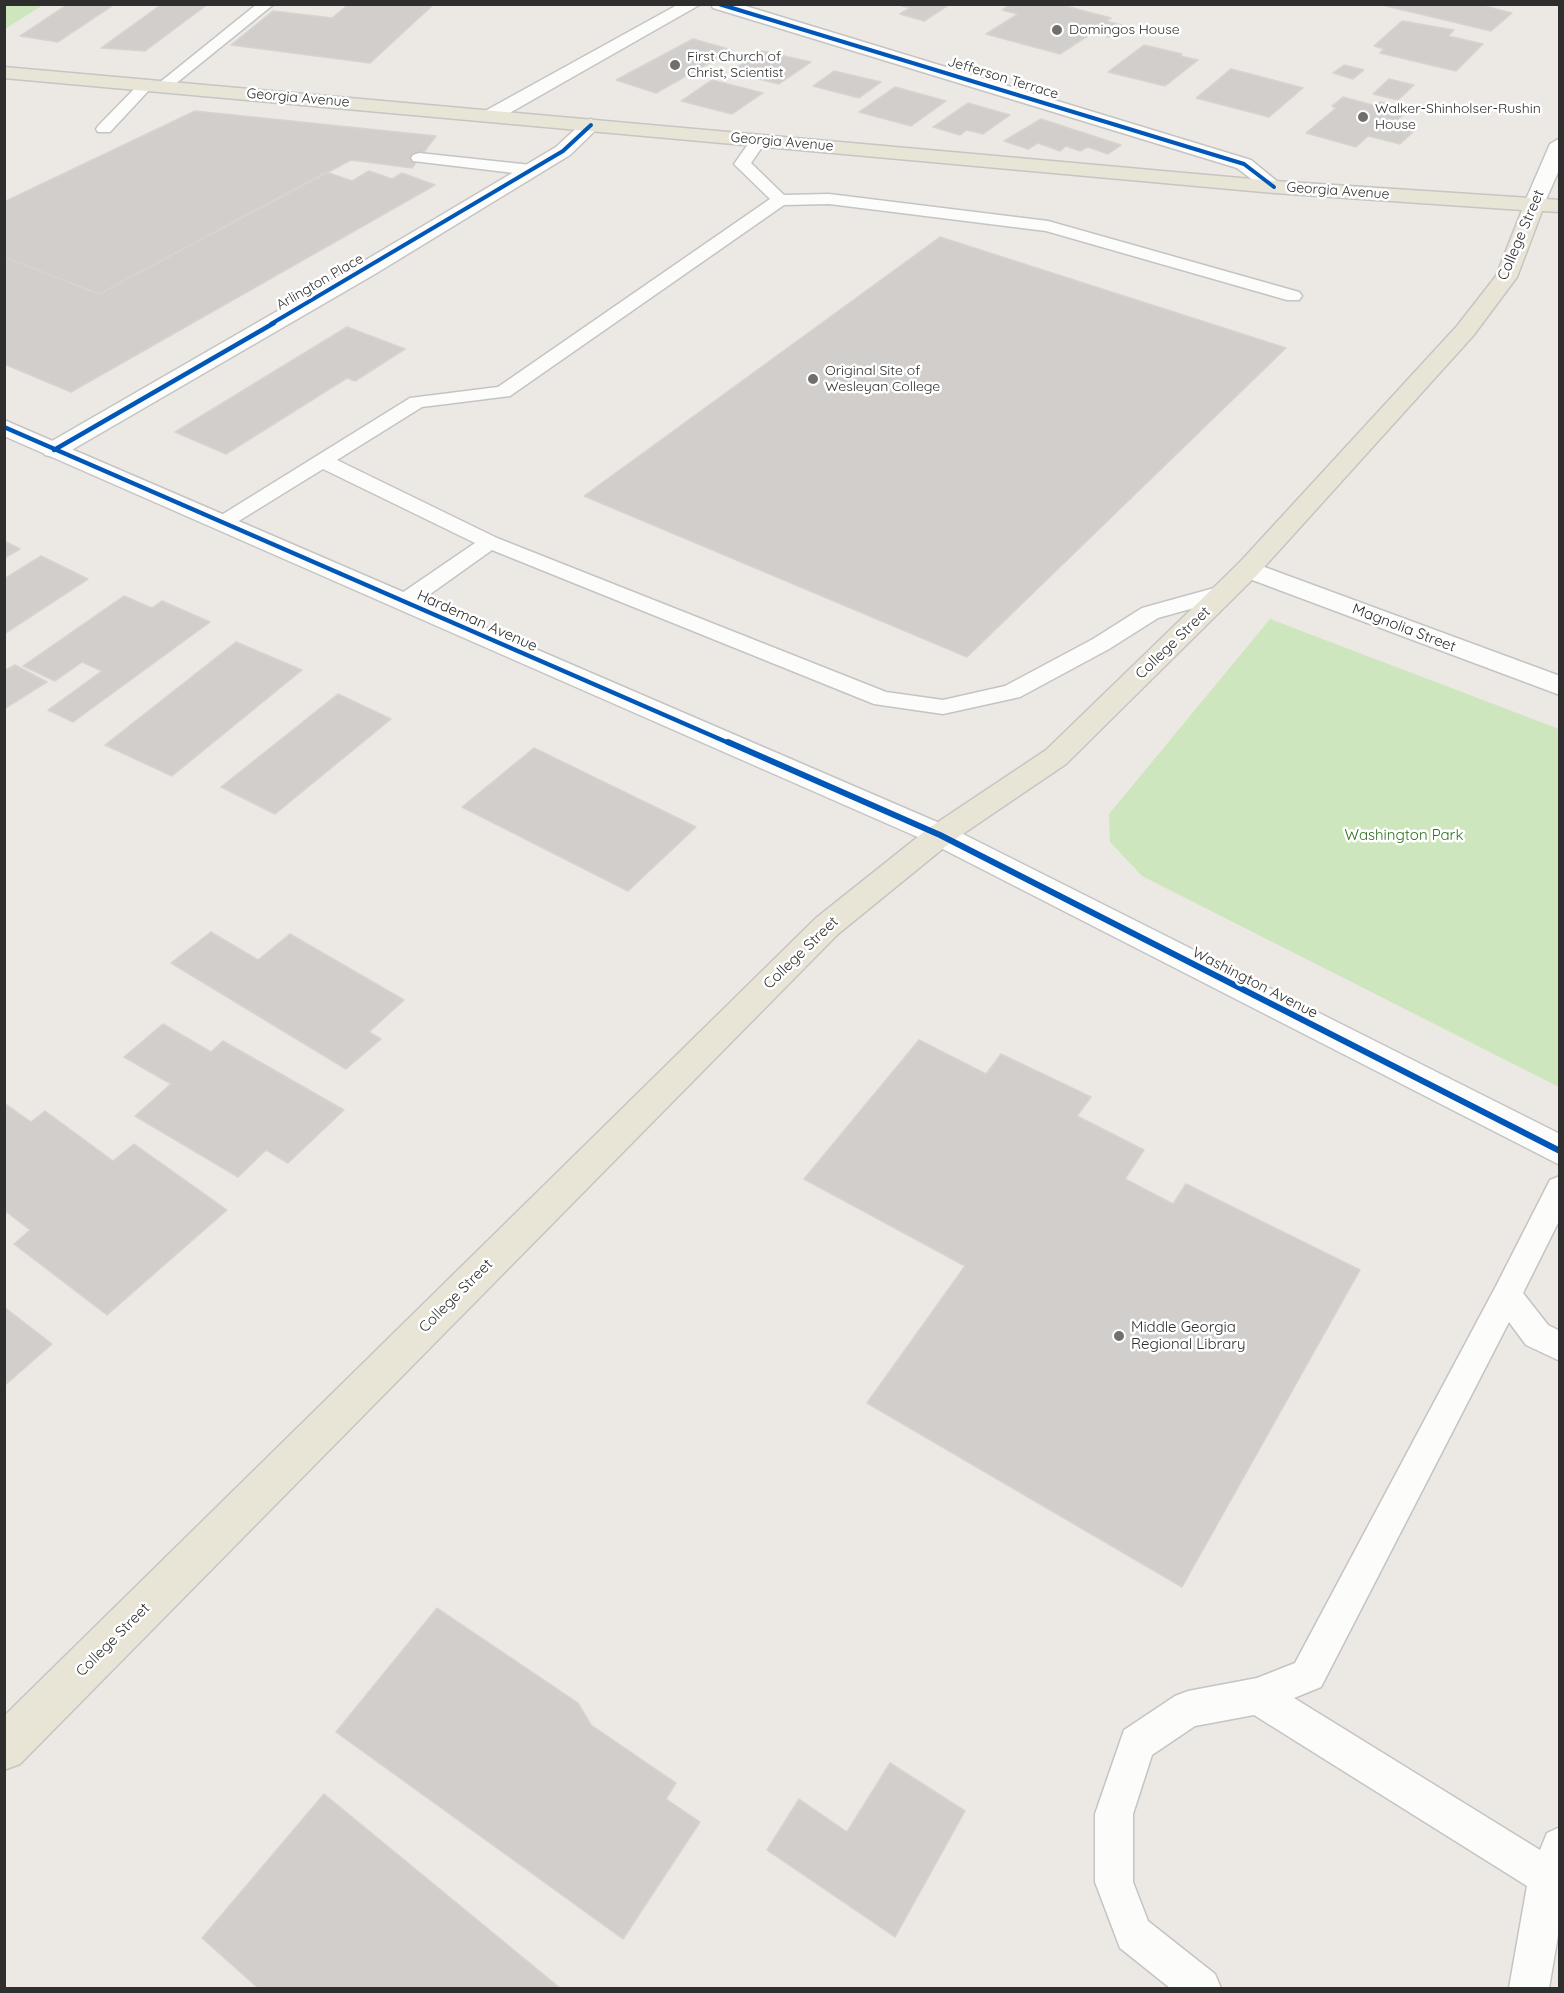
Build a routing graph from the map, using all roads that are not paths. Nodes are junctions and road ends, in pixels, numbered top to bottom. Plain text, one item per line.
1 (267, 4) edge
2 (693, 4) edge
3 (719, 4) edge
4 (4, 72) edge
5 (155, 86) junction
6 (492, 116) junction
7 (591, 124) junction
8 (104, 129) dead end
9 (759, 140) junction
10 (1560, 144) edge
11 (419, 158) dead end
12 (531, 170) junction
13 (1274, 187) junction
14 (780, 200) junction
15 (1534, 204) junction
16 (1560, 206) edge
17 (1293, 296) dead end
18 (4, 427) edge
19 (54, 450) junction
20 (320, 460) junction
21 (222, 523) junction
22 (490, 542) junction
23 (1236, 581) junction
24 (404, 602) junction
25 (1560, 686) edge
26 (940, 835) junction
27 (1560, 1151) edge
28 (1560, 1188) edge
29 (1507, 1295) junction
30 (1560, 1347) edge
31 (1257, 1696) junction
32 (4, 1748) edge
33 (1556, 1870) edge
34 (1201, 1989) edge
35 (1529, 1989) edge

1 - 5 lane
2 - 6 street
3 - 13 street, Jefferson Terrace
4 - 5 main road, Georgia Avenue
5 - 6 main road, Georgia Avenue
5 - 8 lane
6 - 7 main road, Georgia Avenue
7 - 9 main road, Georgia Avenue
7 - 12 street, Arlington Place
9 - 13 main road, Georgia Avenue
9 - 14 lane
10 - 15 street, College Street
11 - 12 lane
12 - 19 street, Arlington Place
13 - 15 main road, Georgia Avenue
14 - 17 lane
14 - 20 lane
15 - 16 main road, Georgia Avenue
15 - 23 main road, College Street
18 - 19 street, Hardeman Avenue
19 - 21 street, Hardeman Avenue
20 - 21 lane
20 - 22 lane
21 - 24 street, Hardeman Avenue
22 - 23 lane
22 - 24 lane
23 - 25 street, Magnolia Street
23 - 26 main road, College Street
24 - 26 street, Hardeman Avenue
26 - 27 street, Washington Avenue
26 - 32 main road, College Street
28 - 29 lane
29 - 30 lane
29 - 31 lane
31 - 33 lane
31 - 34 lane
33 - 35 lane

